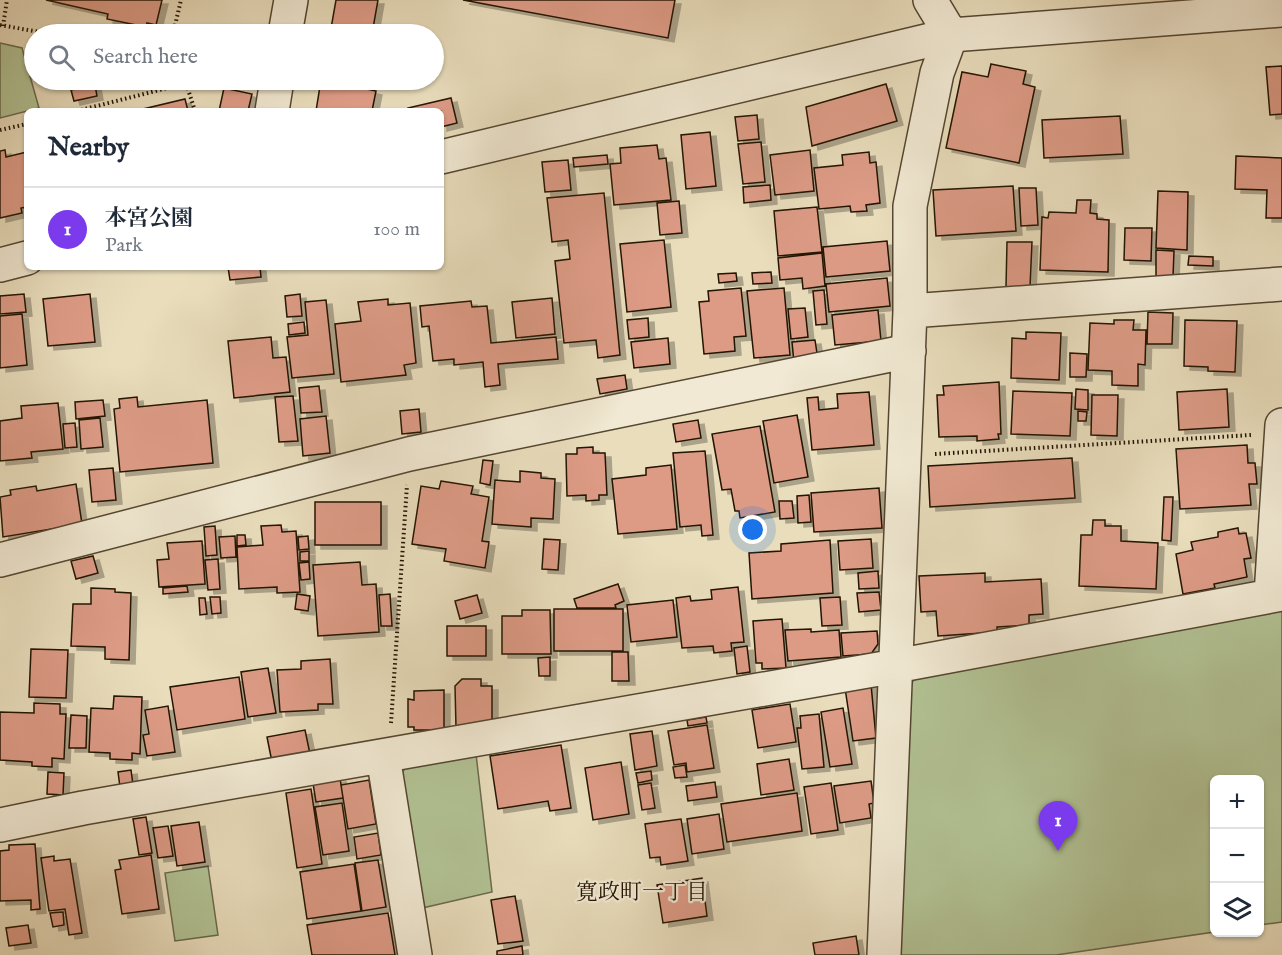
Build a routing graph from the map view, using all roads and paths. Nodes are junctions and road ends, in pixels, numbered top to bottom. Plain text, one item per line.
1 (7, 0) edge
2 (181, 0) edge
3 (291, 0) edge
4 (930, 0) edge
5 (1282, 10) edge
6 (175, 24) edge
7 (287, 24) edge
8 (2, 25) edge
9 (24, 29) edge
10 (951, 35) junction
11 (153, 90) edge
12 (189, 90) edge
13 (275, 90) edge
14 (88, 108) edge
15 (194, 108) edge
16 (272, 108) edge
17 (24, 125) edge
18 (0, 130) edge
19 (444, 156) edge
20 (24, 259) edge
21 (0, 265) edge
22 (1282, 284) edge
23 (910, 311) junction
24 (909, 351) junction
25 (1282, 425) edge
26 (1281, 433) edge
27 (409, 454) junction
28 (904, 456) junction
29 (0, 560) edge
30 (1277, 594) edge
31 (896, 666) junction
32 (386, 755) junction
33 (0, 825) edge
34 (415, 955) edge
35 (884, 955) edge

1 - 8 path
2 - 6 path
3 - 7 street
4 - 10 street
5 - 10 street
8 - 9 path
10 - 19 street
10 - 23 street
11 - 14 path
12 - 15 path
13 - 16 street
17 - 18 path
20 - 21 street
22 - 23 street
23 - 24 street
24 - 27 street
24 - 28 street
25 - 26 street
26 - 28 path
26 - 30 street
27 - 29 street
27 - 32 path
28 - 31 street
30 - 31 street
31 - 32 street
31 - 35 street
32 - 33 street
32 - 34 street

